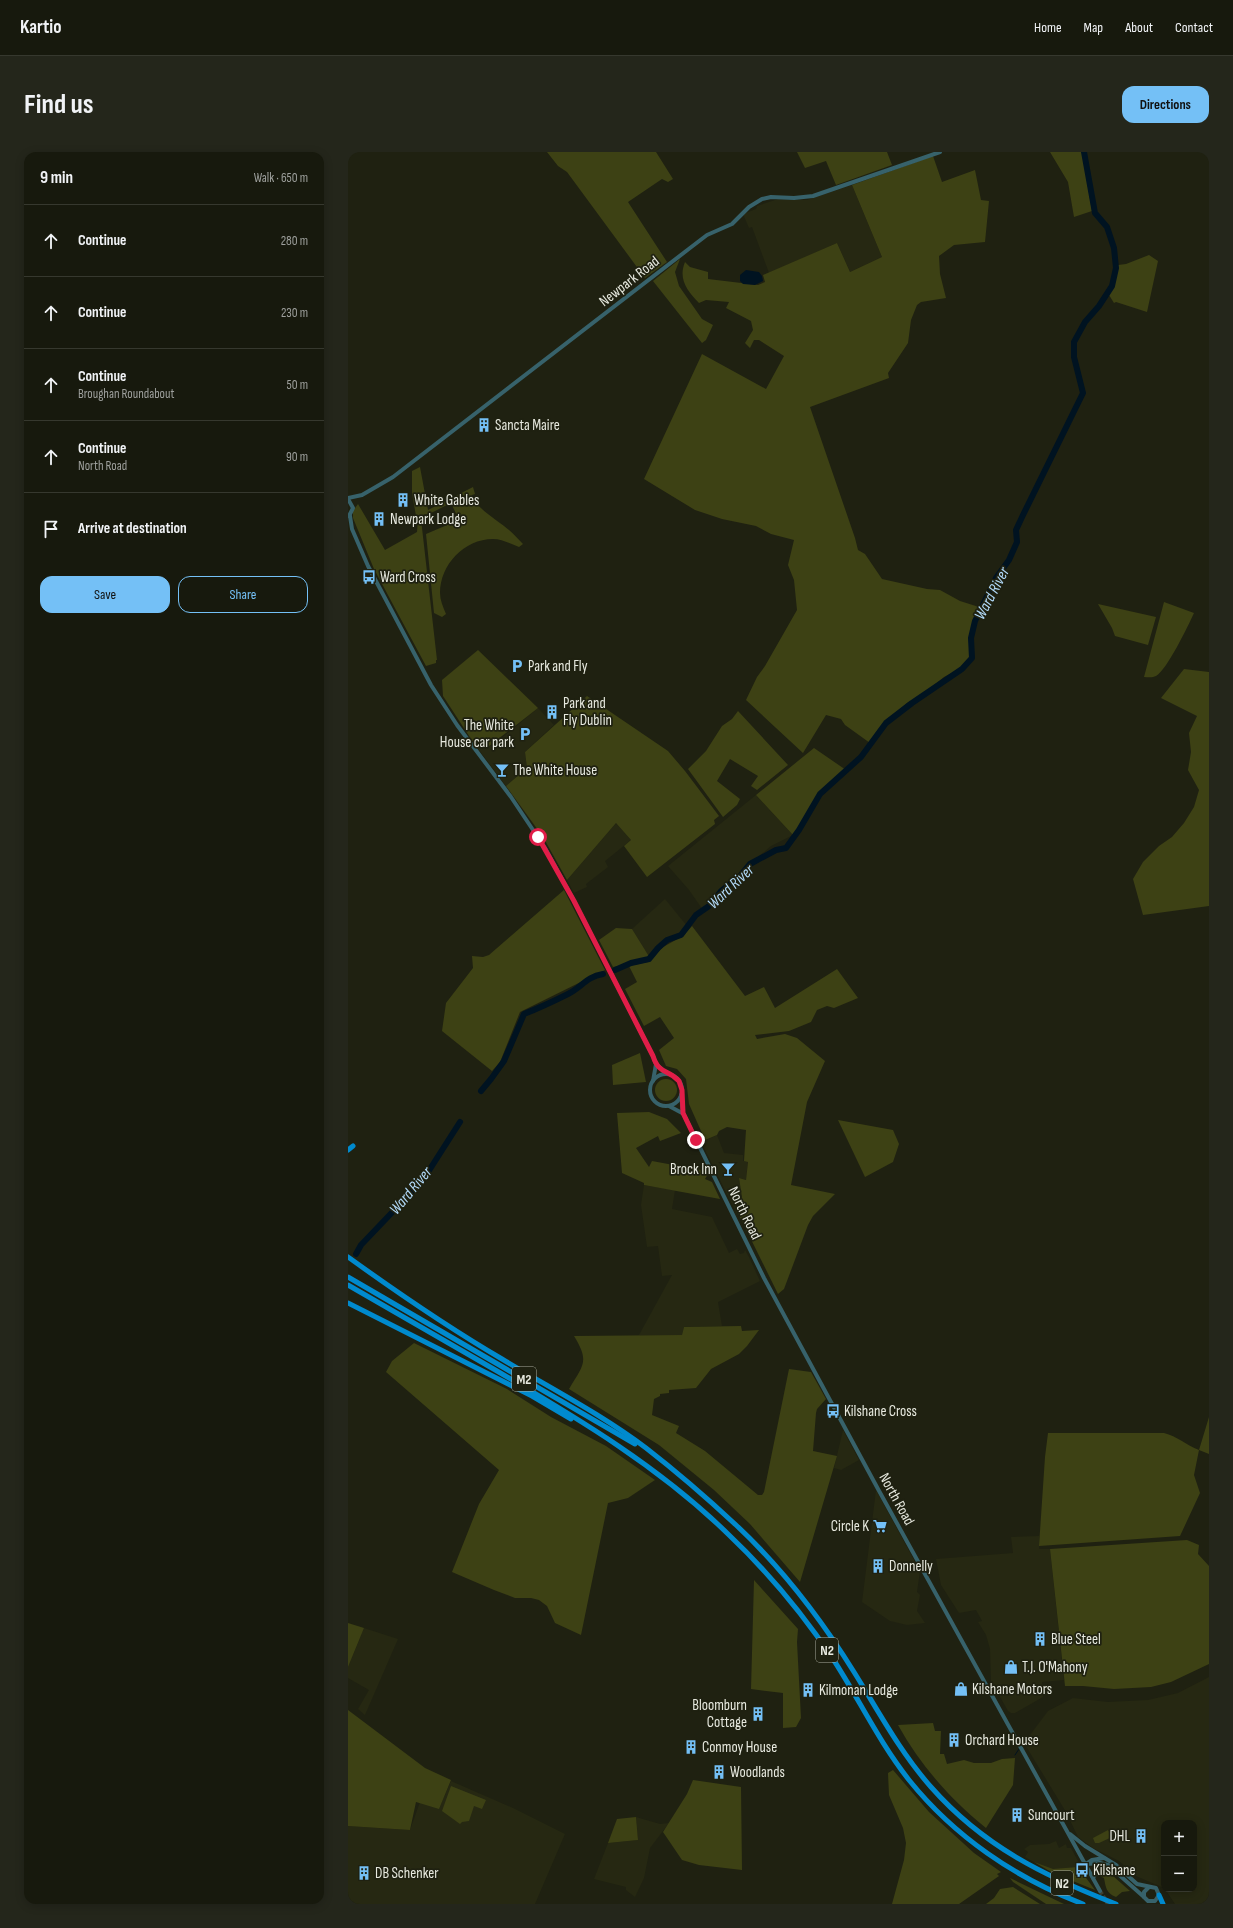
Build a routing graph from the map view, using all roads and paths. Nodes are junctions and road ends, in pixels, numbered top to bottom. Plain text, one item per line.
1 (940, 152) edge
2 (362, 495) junction
3 (348, 498) edge
4 (353, 508) junction
5 (349, 517) edge
6 (348, 524) edge
7 (352, 530) junction
8 (656, 1064) junction
9 (668, 1074) junction
10 (653, 1081) junction
11 (681, 1095) junction
12 (669, 1106) junction
13 (683, 1113) junction
14 (348, 1257) edge
15 (348, 1260) edge
16 (348, 1277) edge
17 (348, 1285) edge
18 (396, 1291) junction
19 (348, 1303) edge
20 (631, 1454) junction
21 (695, 1489) junction
22 (1069, 1833) junction
23 (1105, 1858) junction
24 (1086, 1864) junction
25 (1112, 1868) junction
26 (1093, 1878) junction
27 (1149, 1887) junction
28 (1100, 1891) tunnel mouth
29 (1159, 1894) junction
30 (1144, 1897) junction
31 (1083, 1904) edge
32 (1116, 1904) edge
33 (1163, 1904) edge

1 - 2 main road, Newpark Road
2 - 3 main road, Newpark Road
2 - 4 main road, Newpark Road
3 - 4 main road
4 - 5 main road
5 - 7 main road
6 - 7 main road
7 - 8 main road
8 - 9 main road
8 - 10 main road
9 - 10 main road
9 - 11 main road
10 - 12 main road
11 - 12 main road
11 - 13 main road, North Road
12 - 13 main road
13 - 22 main road, North Road
14 - 18 highway
15 - 18 highway
16 - 21 highway, M2
17 - 20 highway, M2
18 - 21 highway
19 - 20 highway
20 - 31 highway, N2
21 - 32 highway, N2
22 - 23 main road
22 - 24 main road, North Road
23 - 24 main road
23 - 27 main road
24 - 25 main road
24 - 26 main road, North Road
25 - 26 main road
25 - 30 main road
26 - 28 main road, North Road
27 - 29 main road
27 - 30 main road
29 - 30 main road
29 - 33 highway

